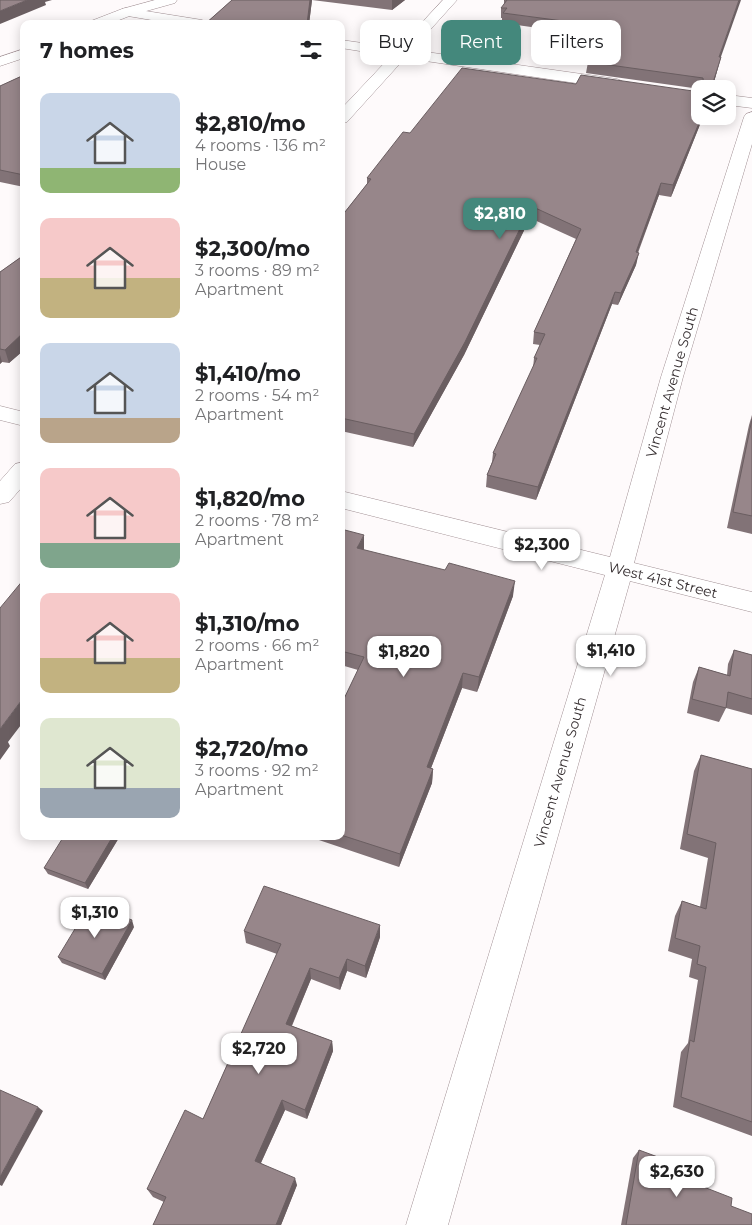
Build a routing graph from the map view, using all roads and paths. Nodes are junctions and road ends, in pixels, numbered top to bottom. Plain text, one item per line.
1 (170, 0) edge
2 (450, 0) edge
3 (127, 12) junction
4 (106, 20) edge
5 (177, 20) edge
6 (431, 21) edge
7 (345, 45) edge
8 (360, 47) edge
9 (20, 54) edge
10 (431, 57) edge
11 (0, 62) edge
12 (390, 65) edge
13 (631, 86) edge
14 (736, 101) edge
15 (752, 103) edge
16 (345, 115) edge
17 (752, 117) edge
18 (0, 413) edge
19 (20, 418) edge
20 (20, 474) edge
21 (0, 496) edge
22 (345, 500) edge
23 (619, 569) junction
24 (752, 602) edge
25 (427, 1225) edge

1 - 3 street
2 - 6 street
3 - 4 street
3 - 5 street
7 - 8 street
9 - 11 street
10 - 13 street
12 - 16 street
14 - 15 street
17 - 23 street, Vincent Avenue South
18 - 19 street
20 - 21 street
22 - 23 street, West 41st Street
23 - 24 street, West 41st Street
23 - 25 street, Vincent Avenue South

